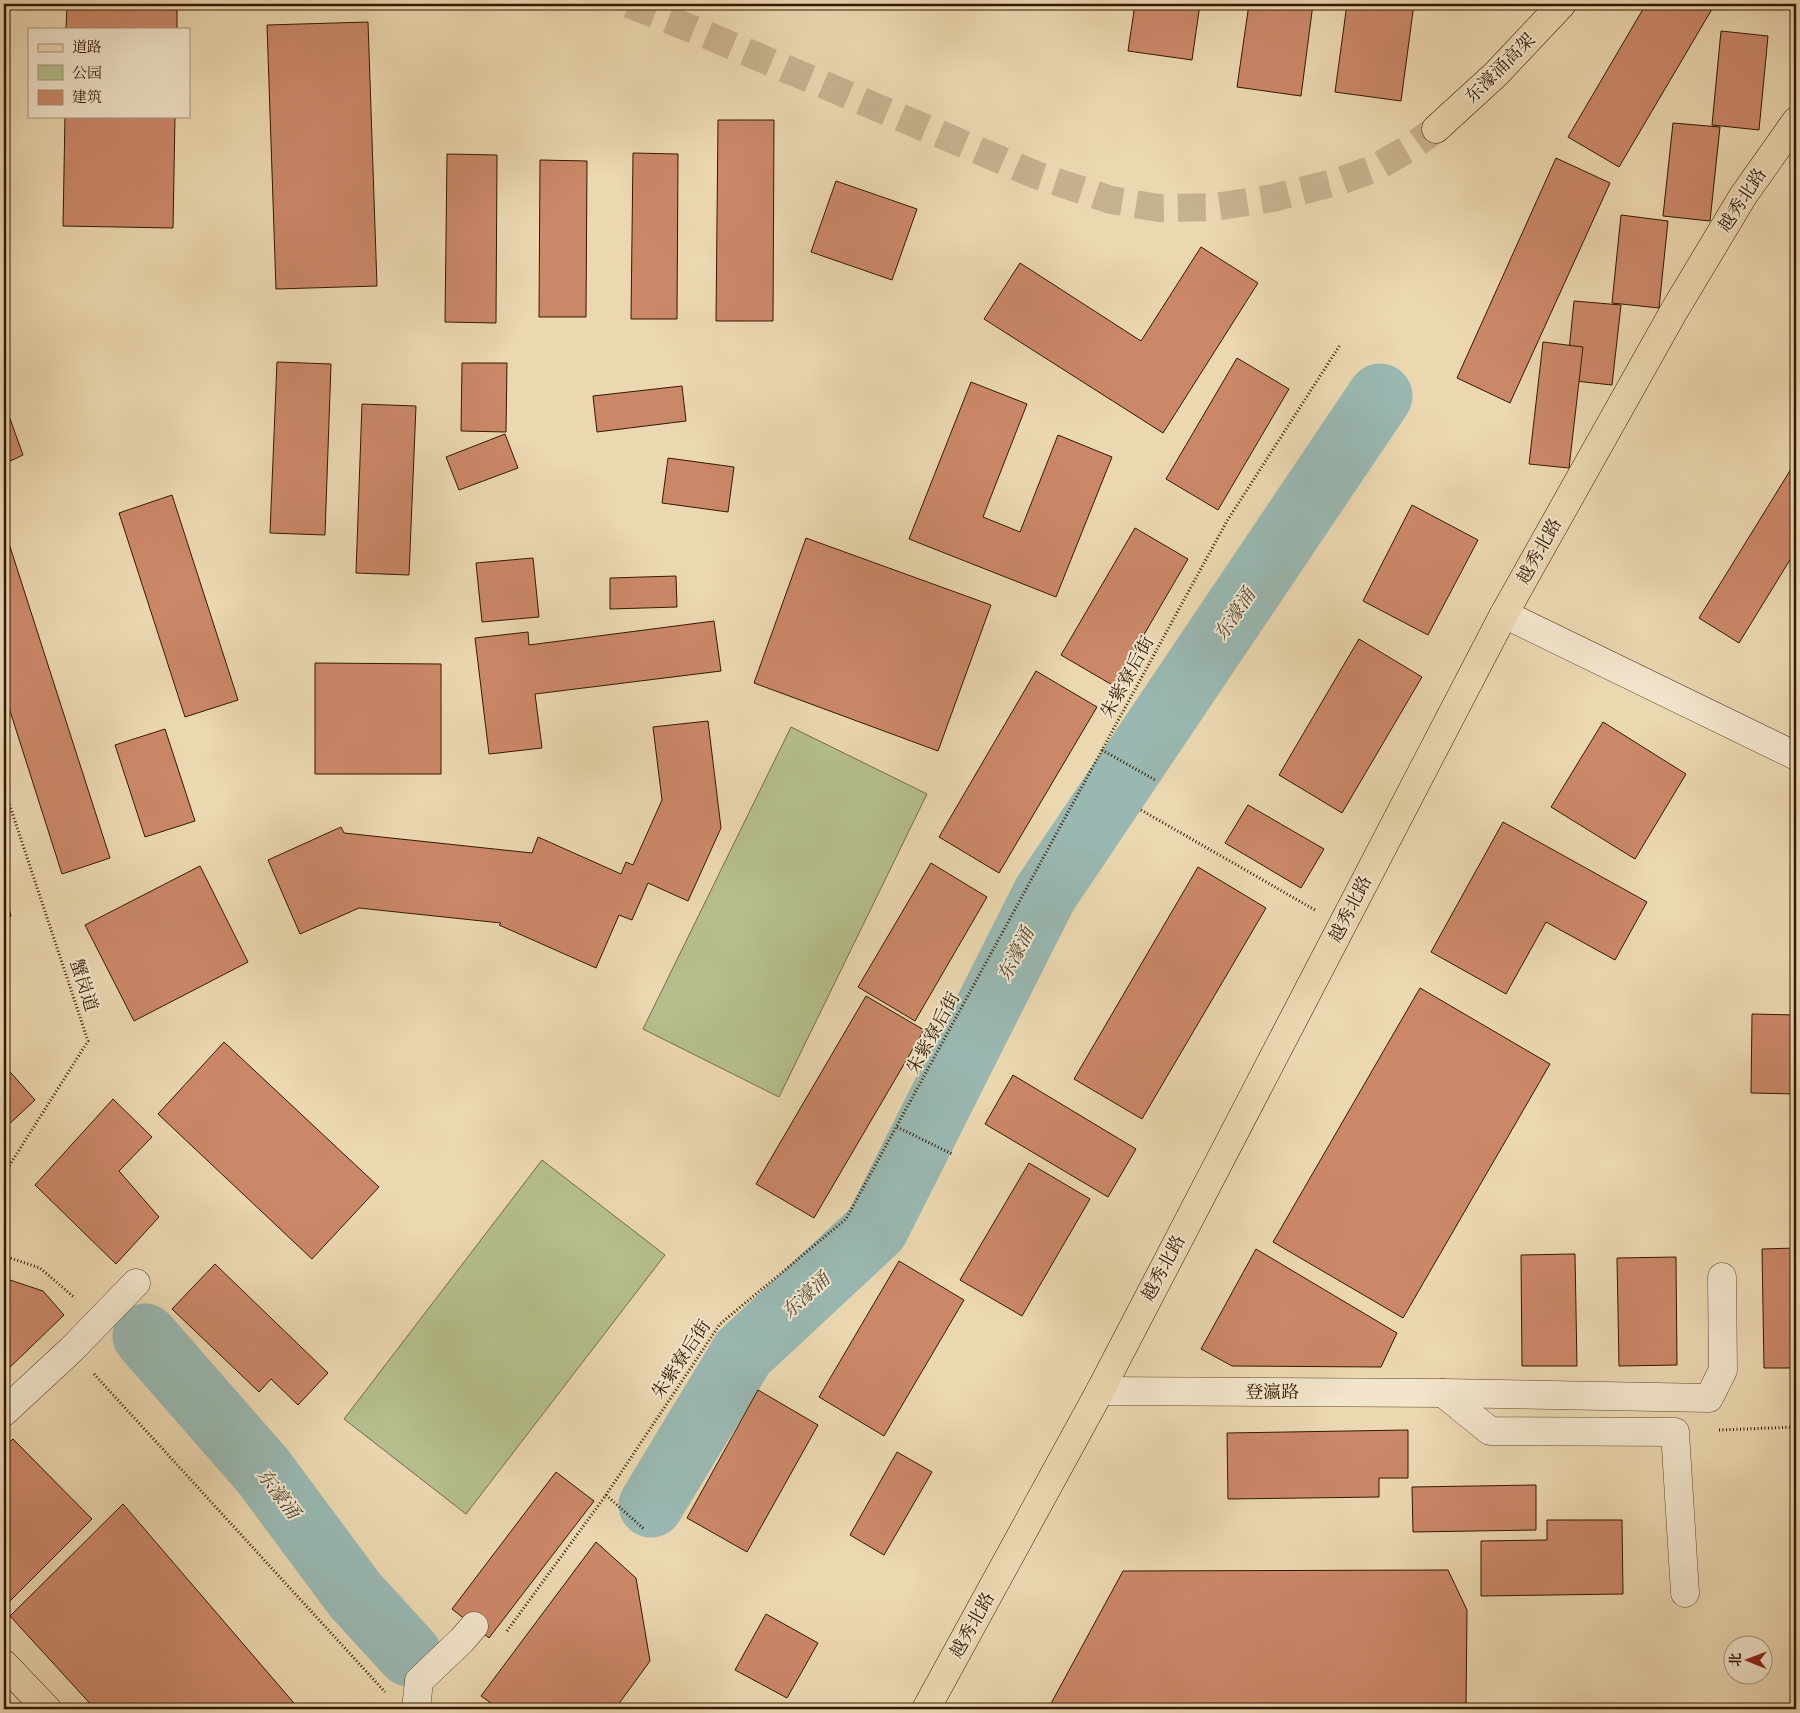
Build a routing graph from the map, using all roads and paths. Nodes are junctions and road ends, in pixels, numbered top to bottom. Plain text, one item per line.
1 (1547, 4) edge
2 (1562, 4) edge
3 (1796, 121) edge
4 (1340, 346) dead end
5 (1504, 614) junction
6 (1102, 750) junction
7 (1796, 756) edge
8 (1157, 781) dead end
9 (4, 788) edge
10 (1141, 810) dead end
11 (1342, 925) junction
12 (897, 1127) junction
13 (952, 1154) dead end
14 (4, 1174) edge
15 (4, 1256) edge
16 (1722, 1277) dead end
17 (136, 1283) dead end
18 (100, 1319) junction
19 (71, 1350) junction
20 (1100, 1391) junction
21 (1443, 1393) junction
22 (4, 1412) edge
23 (1796, 1427) edge
24 (1675, 1432) junction
25 (606, 1495) junction
26 (645, 1530) dead end
27 (1685, 1593) dead end
28 (474, 1626) dead end
29 (505, 1634) dead end
30 (4, 1664) edge
31 (388, 1697) dead end
32 (47, 1709) edge
33 (416, 1709) edge
34 (926, 1709) edge

1 - 2 main road, 东濠涌高架
3 - 5 main road, 越秀北路
4 - 6 path, 朱紫寮后街
5 - 7 lane
5 - 11 main road, 越秀北路
6 - 8 path
6 - 12 path, 朱紫寮后街
9 - 14 path, 蟹岗道
10 - 11 path
11 - 20 main road, 越秀北路
12 - 13 path
12 - 25 path, 朱紫寮后街
15 - 18 path
16 - 21 lane, 登瀛路
17 - 18 lane
18 - 19 lane
19 - 22 lane
19 - 31 path
20 - 21 lane, 登瀛路
20 - 34 main road, 越秀北路
21 - 24 lane
23 - 24 path
24 - 27 lane
25 - 26 path
25 - 29 path, 朱紫寮后街
28 - 33 lane
30 - 32 main road

